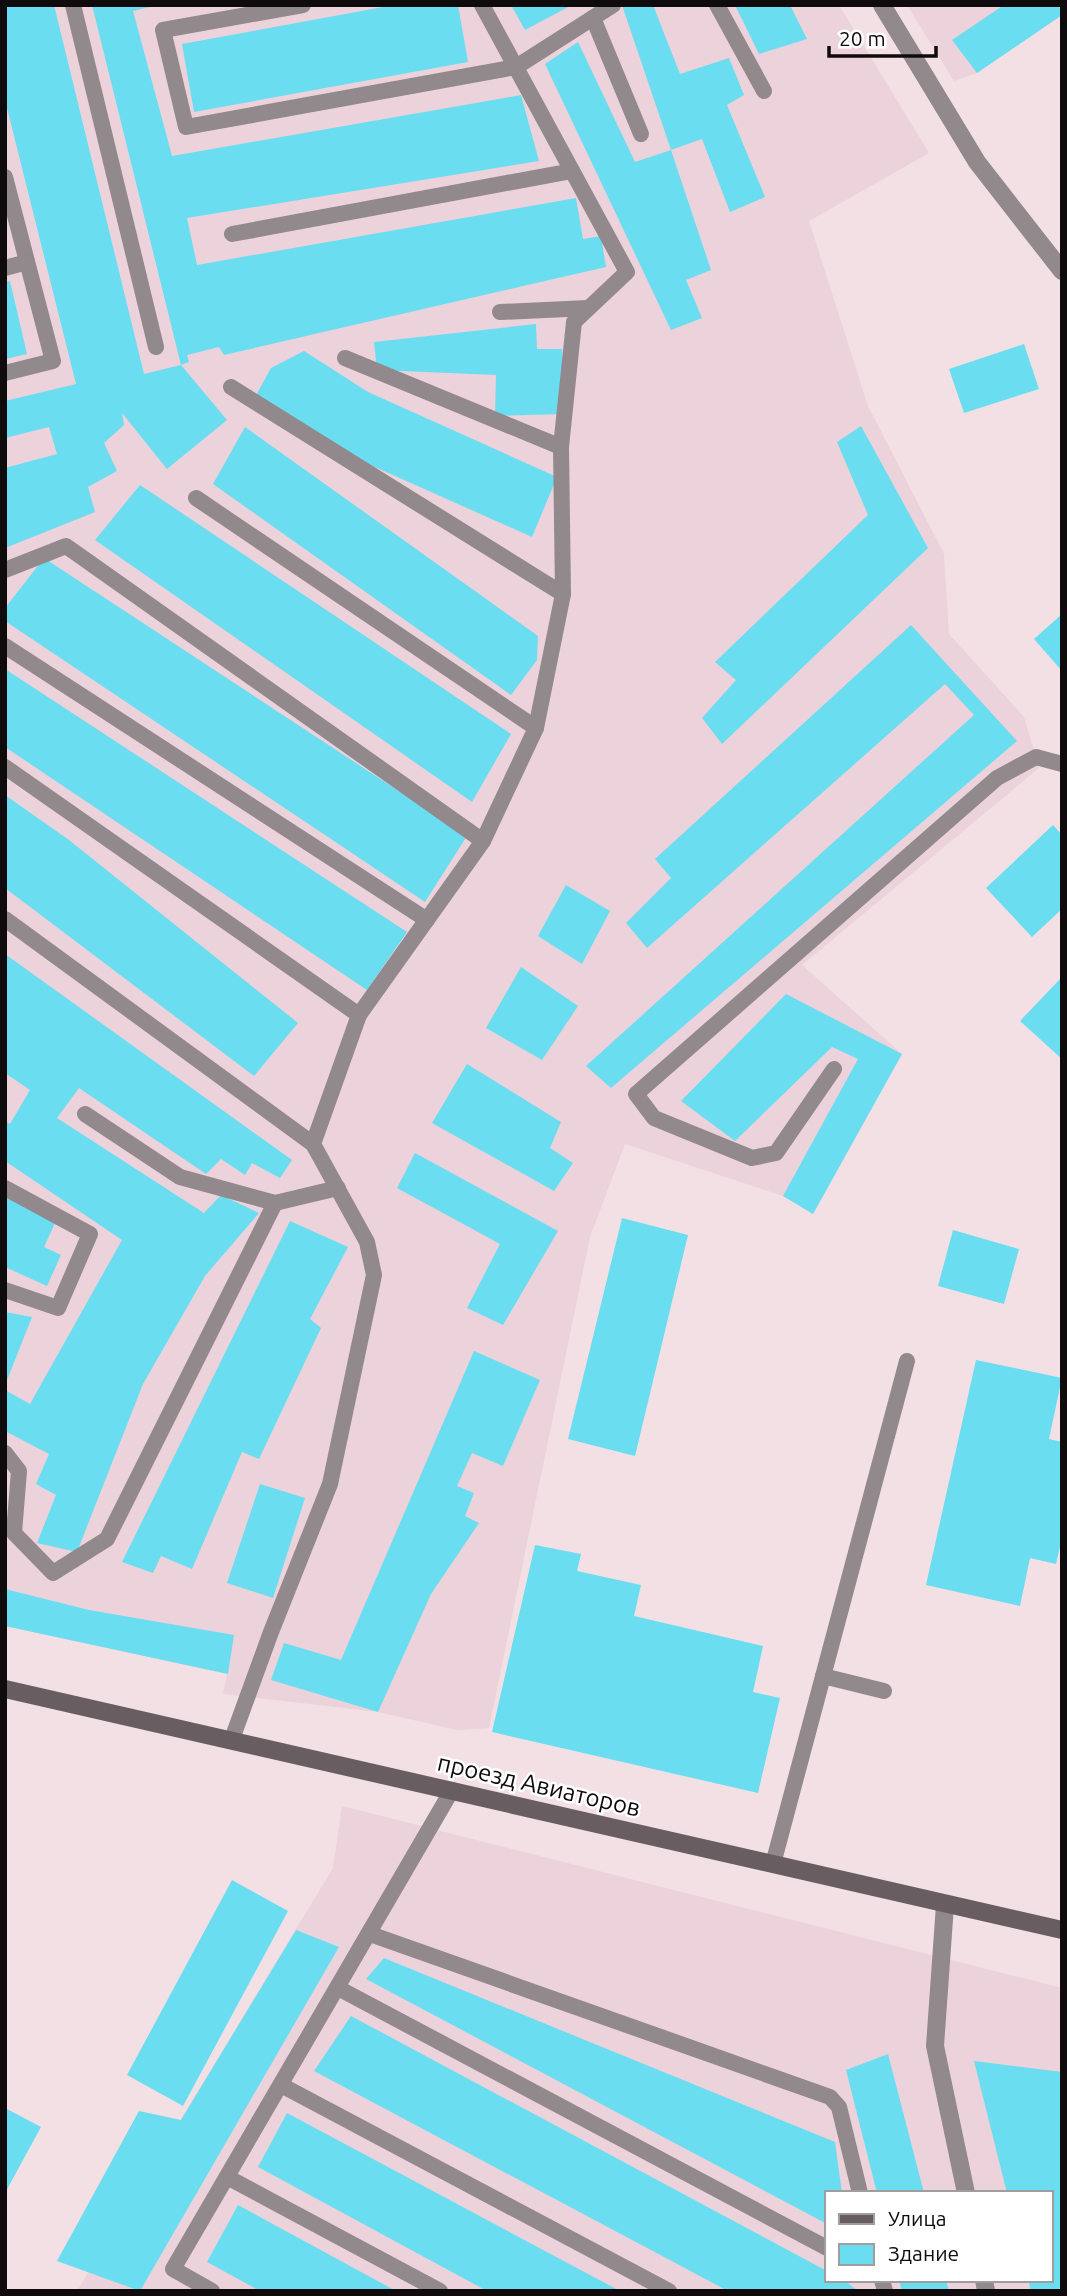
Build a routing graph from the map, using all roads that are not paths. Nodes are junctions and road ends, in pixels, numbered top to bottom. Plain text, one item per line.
1 (73, 5) edge
2 (303, 5) edge
3 (482, 5) edge
4 (613, 5) edge
5 (717, 5) edge
6 (883, 5) edge
7 (593, 18) junction
8 (516, 67) junction
9 (764, 90) dead end
10 (641, 134) dead end
11 (572, 171) junction
12 (5, 177) edge
13 (232, 234) dead end
14 (27, 262) junction
15 (5, 268) edge
16 (1062, 271) edge
17 (588, 308) junction
18 (500, 312) dead end
19 (156, 346) dead end
20 (345, 358) dead end
21 (5, 373) edge
22 (231, 387) dead end
23 (561, 447) junction
24 (196, 498) dead end
25 (5, 570) edge
26 (563, 594) junction
27 (5, 646) edge
28 (536, 727) junction
29 (1062, 764) edge
30 (5, 767) edge
31 (483, 841) junction
32 (5, 919) edge
33 (427, 920) junction
34 (359, 1015) junction
35 (834, 1069) dead end
36 (85, 1114) dead end
37 (313, 1144) junction
38 (5, 1188) edge
39 (338, 1188) junction
40 (275, 1203) junction
41 (5, 1290) edge
42 (907, 1361) dead end
43 (5, 1453) edge
44 (823, 1676) junction
45 (5, 1689) edge
46 (884, 1691) dead end
47 (232, 1740) junction
48 (452, 1790) junction
49 (773, 1864) junction
50 (945, 1905) junction
51 (1062, 1930) edge
52 (370, 1934) junction
53 (338, 1988) junction
54 (281, 2085) junction
55 (227, 2177) junction
56 (860, 2191) edge
57 (965, 2191) edge
58 (825, 2247) edge
59 (212, 2291) edge
60 (440, 2291) edge
61 (669, 2291) edge

1 - 19 lane
2 - 8 lane
3 - 8 lane
4 - 7 lane
5 - 9 lane
6 - 16 street
7 - 8 lane
7 - 10 lane
8 - 11 lane
11 - 13 lane
11 - 17 lane
12 - 14 lane
14 - 15 lane
14 - 21 lane
17 - 18 lane
17 - 23 lane
20 - 23 lane
22 - 26 lane
23 - 26 lane
24 - 28 lane
25 - 31 lane
26 - 28 lane
27 - 33 lane
28 - 31 lane
29 - 35 lane
30 - 34 lane
31 - 33 lane
32 - 37 lane
33 - 34 lane
34 - 37 lane
36 - 40 lane
37 - 39 lane
38 - 41 lane
39 - 40 lane
39 - 47 lane
40 - 43 lane
42 - 44 lane
44 - 46 lane
44 - 49 lane
45 - 47 street, проезд Авиаторов
47 - 48 street, проезд Авиаторов
48 - 49 street, проезд Авиаторов
48 - 52 lane
49 - 50 street, проезд Авиаторов
50 - 51 street, проезд Авиаторов
50 - 57 street
52 - 53 lane
52 - 56 lane
53 - 54 lane
53 - 58 lane
54 - 55 lane
54 - 61 lane
55 - 59 lane
55 - 60 lane

